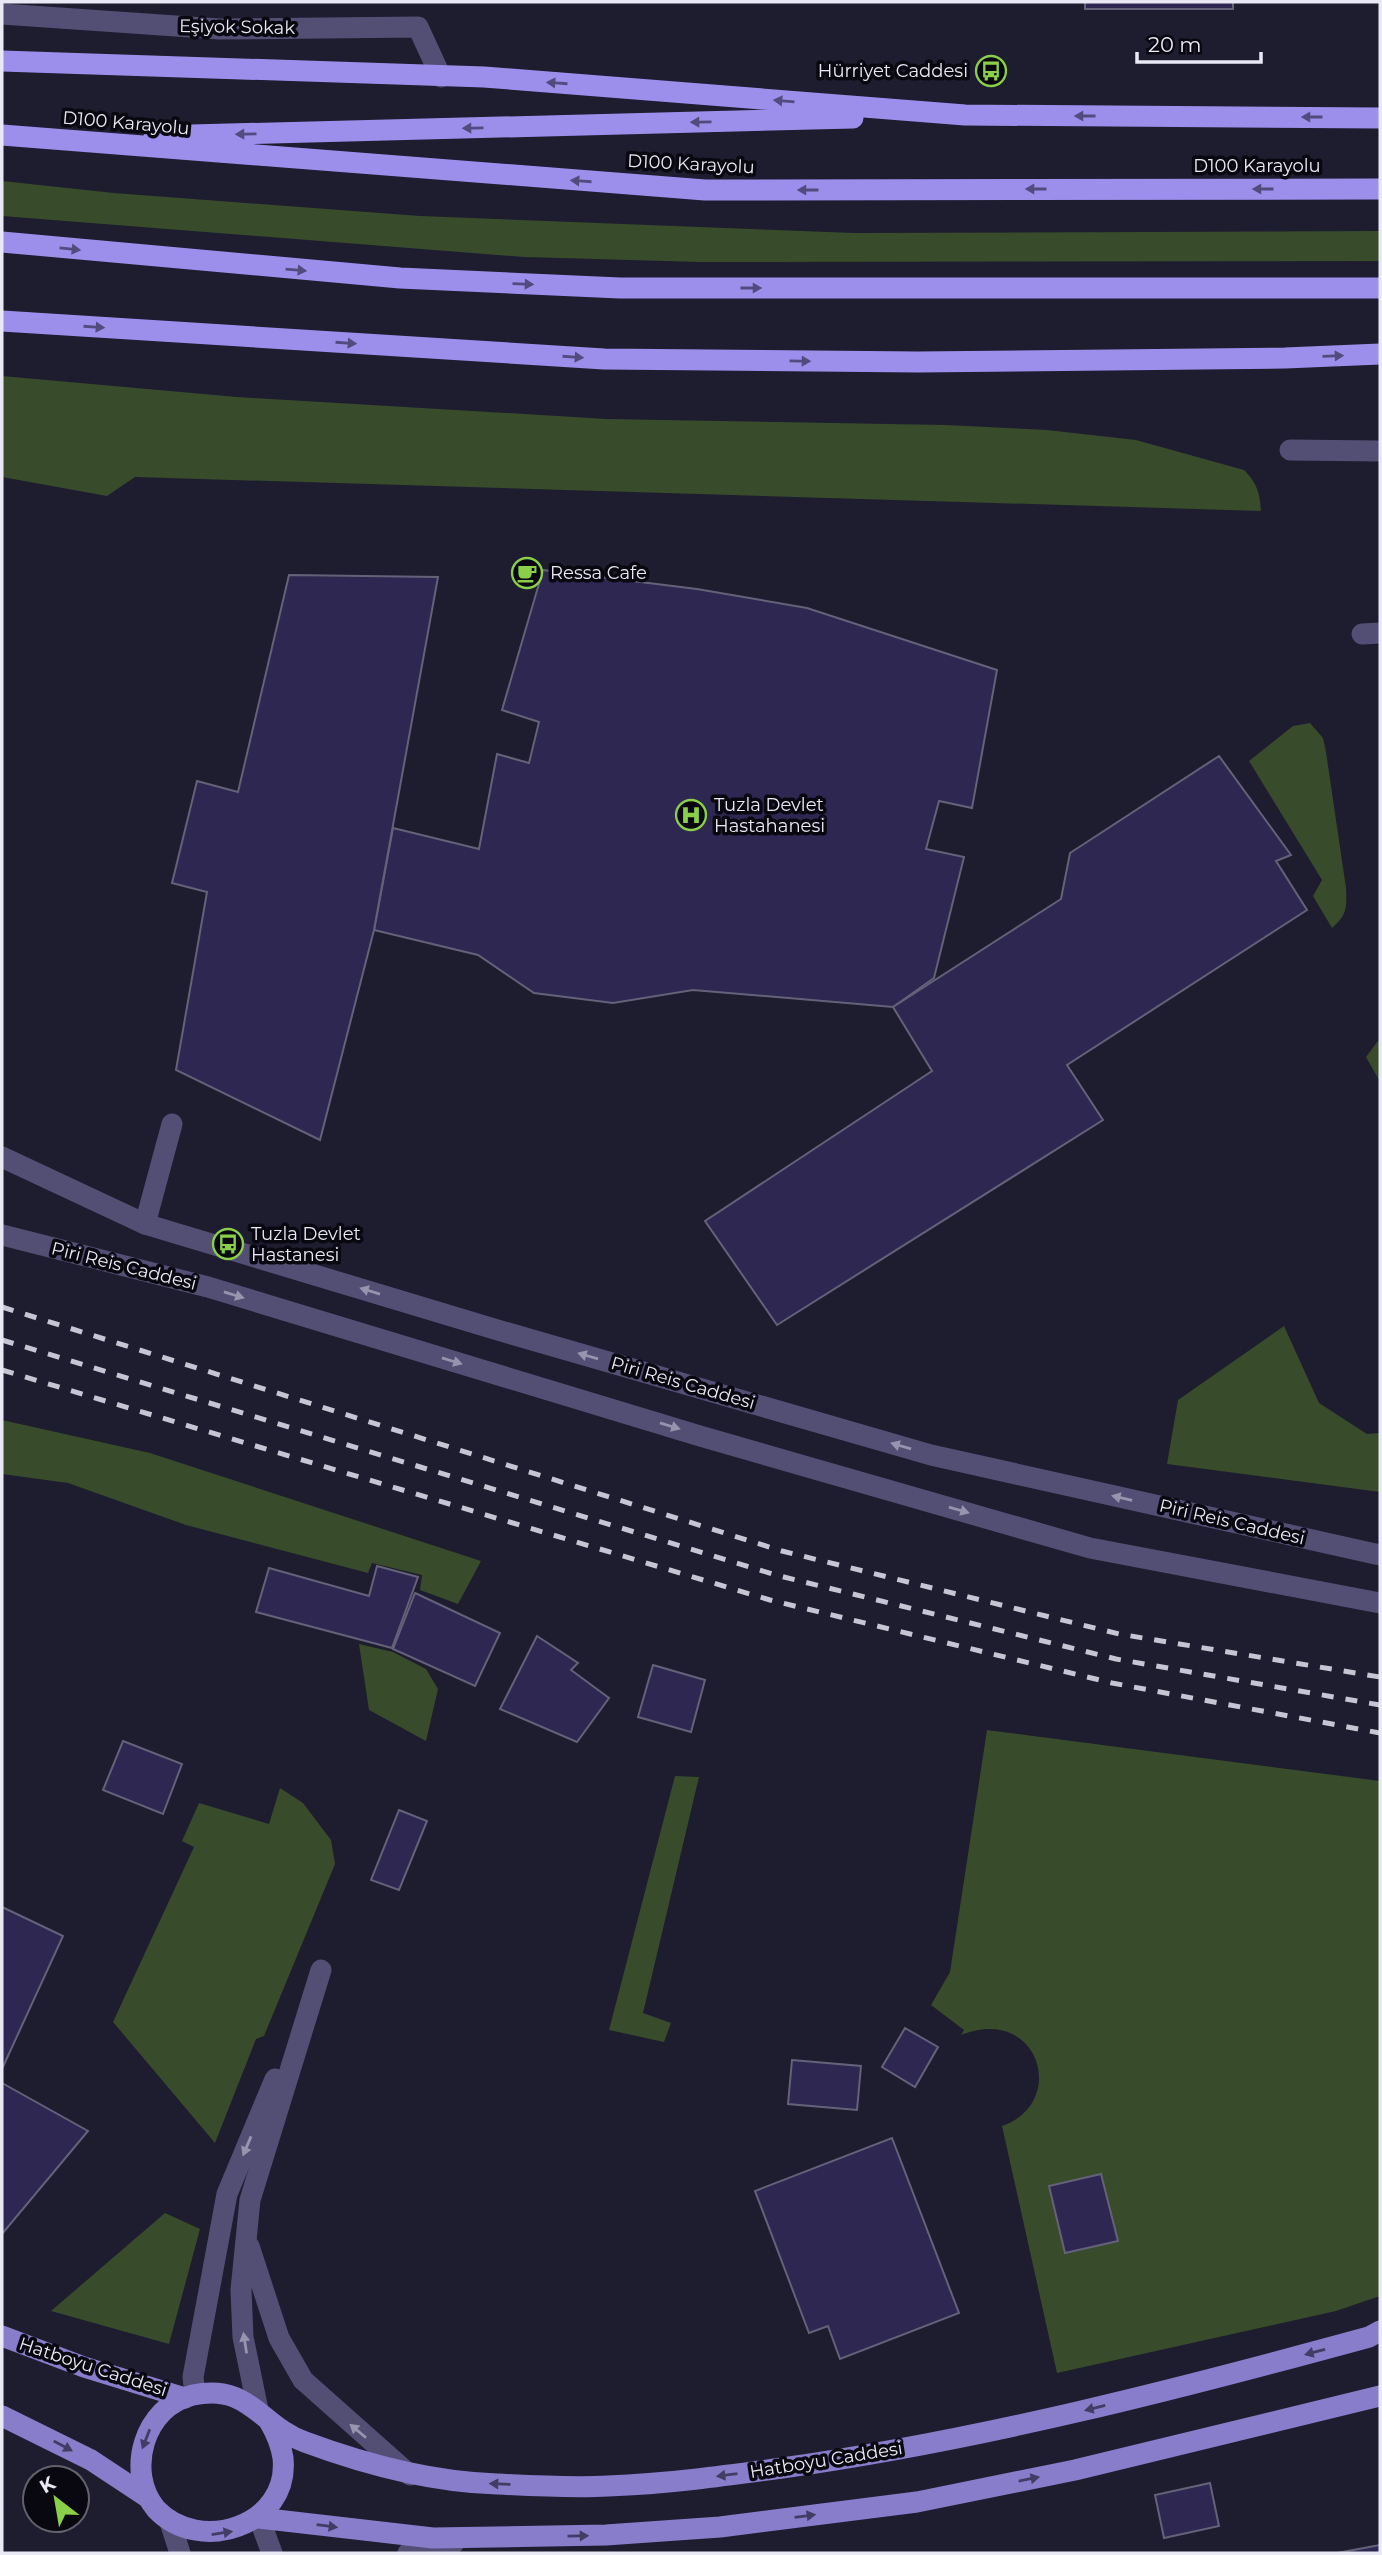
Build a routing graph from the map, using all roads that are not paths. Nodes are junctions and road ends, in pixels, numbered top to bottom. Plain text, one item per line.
1 (2, 14) edge
2 (2, 61) edge
3 (441, 77) junction
4 (965, 115) junction
5 (1380, 118) edge
6 (2, 135) edge
7 (40, 139) junction
8 (1380, 189) edge
9 (2, 242) edge
10 (1380, 288) edge
11 (2, 321) edge
12 (1380, 354) edge
13 (1290, 450) dead end
14 (1380, 451) edge
15 (172, 1124) dead end
16 (2, 1157) edge
17 (145, 1224) junction
18 (2, 1236) edge
19 (1380, 1555) edge
20 (1380, 1603) edge
21 (247, 2239) junction
22 (1380, 2331) edge
23 (2, 2336) edge
24 (190, 2396) junction
25 (1380, 2396) edge
26 (264, 2415) junction
27 (2, 2416) edge
28 (410, 2475) junction
29 (147, 2497) junction
30 (259, 2518) junction
31 (170, 2522) junction
32 (487, 2538) junction
33 (180, 2553) edge
34 (272, 2553) edge
35 (408, 2553) edge

1 - 3 street, Eşiyok Sokak
2 - 3 highway
4 -> 3 highway
5 -> 4 highway
4 -> 7 highway
6 - 7 highway, D100 Karayolu
8 -> 7 highway, D100 Karayolu
9 -> 10 highway
11 -> 12 highway
13 - 14 street
15 - 17 street
16 - 17 street, Piri Reis Caddesi
19 -> 17 street, Piri Reis Caddesi
18 -> 20 street, Piri Reis Caddesi
21 -> 24 street
26 -> 21 street
28 -> 21 street
22 -> 28 main road, Hatboyu Caddesi
23 - 24 main road, Hatboyu Caddesi
24 - 26 main road, Hatboyu Caddesi
24 -> 29 main road, Hatboyu Caddesi
32 -> 25 main road
26 - 28 main road, Hatboyu Caddesi
26 - 30 main road
27 -> 29 main road
29 - 31 main road
31 -> 30 main road
30 -> 32 main road
30 - 34 street
31 - 33 street
32 - 35 street

